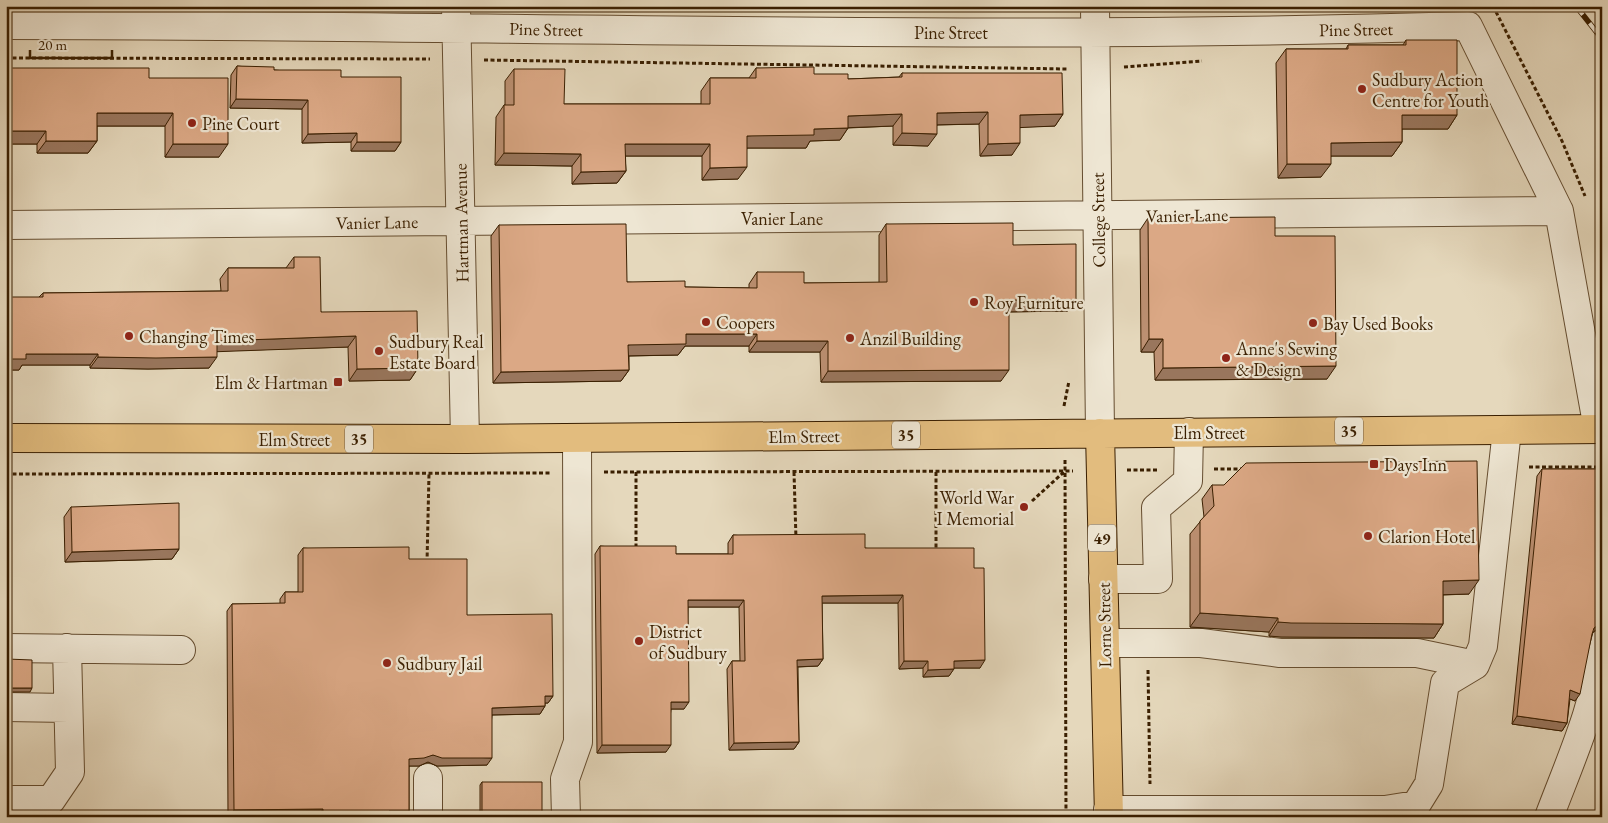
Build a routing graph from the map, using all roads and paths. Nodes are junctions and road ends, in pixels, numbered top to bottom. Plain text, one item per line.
1 (456, 17) edge
2 (1096, 20) edge
3 (6, 25) edge
4 (6, 58) edge
5 (457, 60) junction
6 (1209, 61) dead end
7 (1096, 69) junction
8 (1559, 211) junction
9 (1098, 216) junction
10 (461, 221) junction
11 (6, 225) edge
12 (1600, 429) edge
13 (1507, 430) junction
14 (1189, 432) junction
15 (1100, 433) junction
16 (6, 438) edge
17 (576, 438) junction
18 (466, 439) junction
19 (1602, 466) edge
20 (1503, 467) junction
21 (1248, 469) edge
22 (1101, 470) junction
23 (1189, 470) junction
24 (1065, 471) junction
25 (577, 472) junction
26 (636, 472) junction
27 (794, 472) junction
28 (936, 472) junction
29 (429, 473) junction
30 (6, 474) edge
31 (1032, 501) dead end
32 (796, 542) edge
33 (636, 553) edge
34 (936, 556) edge
35 (427, 566) edge
36 (1103, 579) junction
37 (1105, 643) junction
38 (1602, 644) edge
39 (6, 648) edge
40 (66, 648) junction
41 (181, 650) dead end
42 (1475, 665) junction
43 (6, 707) edge
44 (68, 708) junction
45 (428, 778) dead end
46 (6, 800) edge
47 (1108, 813) edge
48 (428, 817) edge
49 (566, 817) edge
50 (1549, 817) edge

1 - 2 street, Pine Street
1 - 3 street, Pine Street
1 - 5 street, Hartman Avenue
2 - 7 street, College Street
2 - 8 street, Pine Street
4 - 5 path
5 - 7 path
5 - 10 street, Hartman Avenue
6 - 7 path
7 - 9 street, College Street
8 - 9 street, Vanier Lane
8 - 12 street, Pine Street
9 - 10 street, Vanier Lane
9 - 15 street, College Street
10 - 11 street, Vanier Lane
10 - 18 street, Hartman Avenue
12 - 13 main road, Elm Street / 35
13 - 14 main road, Elm Street / 35
13 - 20 street
14 - 15 main road, Elm Street / 35
14 - 23 street
15 - 17 main road, Elm Street / 35
15 - 22 main road, Lorne Street / 49
16 - 18 main road, Elm Street / 35
17 - 18 main road, Elm Street / 35
17 - 25 street
19 - 20 path
20 - 42 street
21 - 23 path
22 - 23 path
22 - 24 path
22 - 36 main road, Lorne Street / 49
23 - 36 street
24 - 28 path
24 - 31 path
25 - 26 path
25 - 29 path
25 - 49 street
26 - 27 path
26 - 33 path
27 - 28 path
27 - 32 path
28 - 34 path
29 - 30 path
29 - 35 path
36 - 37 main road, Lorne Street / 49
37 - 42 street
37 - 47 main road, Lorne Street / 49
38 - 50 street
39 - 40 street
40 - 41 street
40 - 44 street
42 - 47 street
43 - 44 street
44 - 46 street
45 - 48 street

